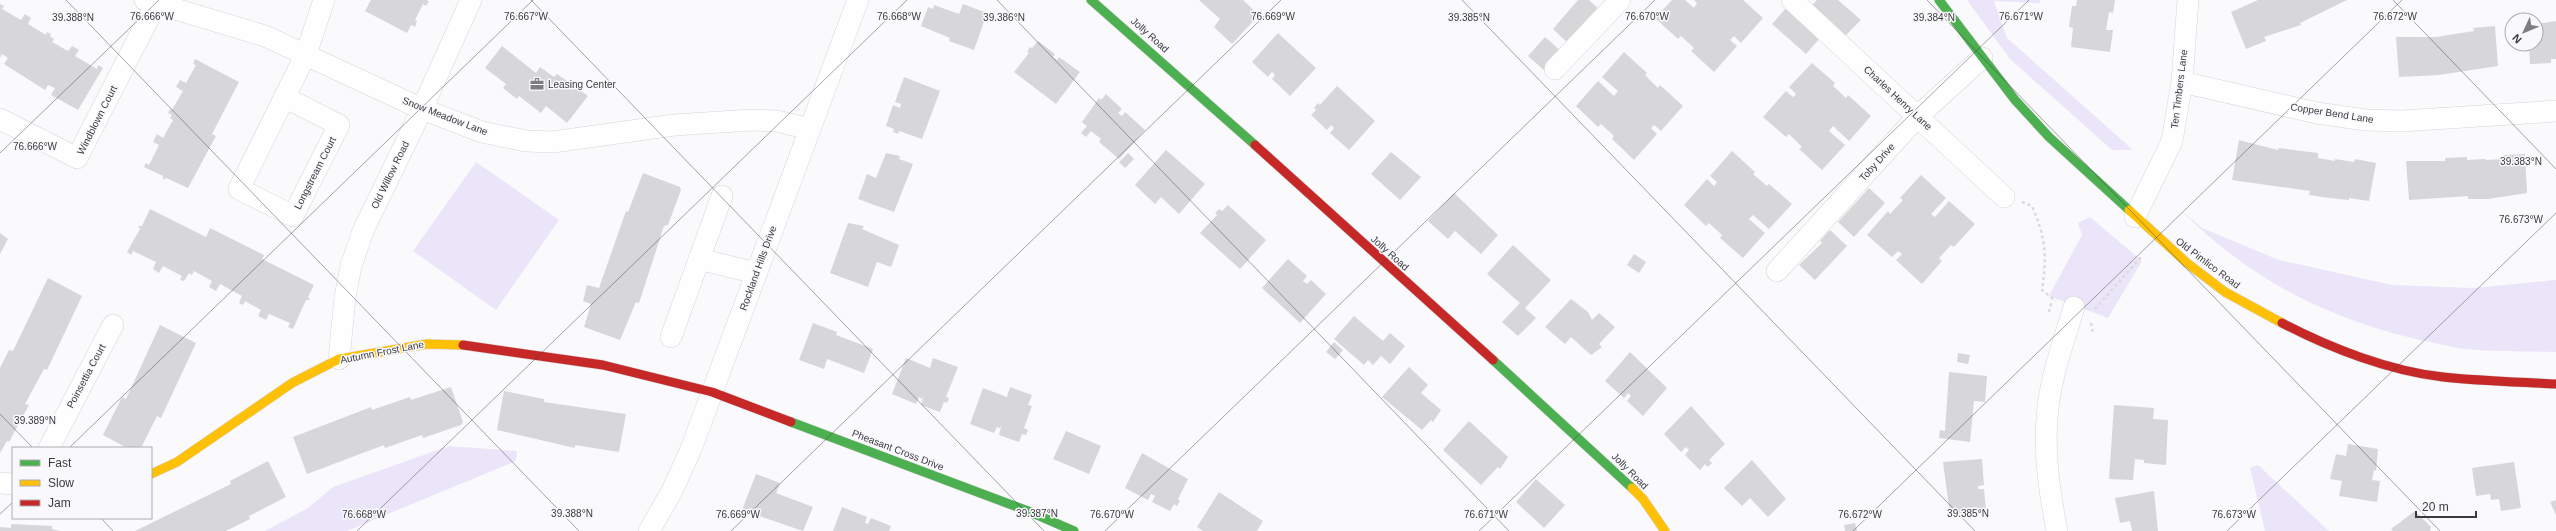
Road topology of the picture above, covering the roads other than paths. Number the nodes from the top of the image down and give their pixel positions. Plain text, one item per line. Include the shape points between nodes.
1 (324, 0) edge
2 (471, 0) edge
3 (858, 0) edge
4 (1091, 0) edge
5 (1620, 0) edge
6 (1792, 0) edge
7 (1940, 0) edge
8 (2188, 0) edge
9 (150, 2) edge
10 (306, 54) junction
11 (1982, 58) junction
12 (1556, 69) dead end
13 (2182, 82) junction
14 (284, 97) junction
15 (422, 109) junction
16 (2556, 111) edge
17 (1918, 116) junction
18 (0, 119) edge
19 (810, 129) junction
20 (722, 196) dead end
21 (2004, 196) road end
22 (2135, 217) junction
23 (699, 259) junction
24 (1777, 271) dead end
25 (756, 273) junction
26 (2074, 307) road end
27 (113, 325) dead end
28 (671, 337) dead end
29 (339, 359) junction
30 (2556, 384) edge
31 (712, 392) junction
32 (50, 447) edge
33 (152, 474) edge
34 (0, 483) edge
35 (12, 484) edge
36 (649, 531) edge
37 (1074, 531) edge
38 (1665, 531) edge
39 (2057, 531) edge

1 - 10 street, Longstream Court
2 - 15 street, Old Willow Road
3 - 19 street, Rockland Hills Drive
4 - 38 street, Jolly Road via 1616,471 1642,499
5 - 12 street
6 - 17 street, Charles Henry Lane
7 - 11 street, Old Pimlico Road
8 - 13 street, Ten Timbers Lane
9 - 10 street, Snow Meadow Lane via 265,36
9 - 18 street, Windblown Court via 77,158
10 - 14 street, Longstream Court
10 - 15 street, Snow Meadow Lane
11 - 17 street, Toby Drive
11 - 22 street, Old Pimlico Road via 2049,137
13 - 16 street, Copper Bend Lane via 2317,112 2366,120 2402,121
13 - 22 street, Ten Timbers Lane via 2172,141
14 - 14 street, Longstream Court via 239,189 293,216 339,125
15 - 19 street, Snow Meadow Lane via 482,132 526,141 554,142 674,125 752,120 777,121
15 - 29 street, Old Willow Road via 363,231 353,259 345,297
17 - 21 street, Charles Henry Lane
17 - 24 street, Toby Drive
19 - 25 street, Rockland Hills Drive
20 - 23 street
22 - 30 street, Old Pimlico Road via 2187,263 2225,292 2309,337 2354,354 2442,377
23 - 25 street
23 - 28 street
25 - 31 street, Rockland Hills Drive
26 - 39 street via 2053,377 2046,419 2047,467
27 - 32 street, Poinsettia Court
29 - 31 street, Autumn Frost Lane via 427,344 477,345 603,365
29 - 33 street, Autumn Frost Lane via 292,384 177,462
31 - 36 street, Rockland Hills Drive via 675,484
31 - 37 street, Pheasant Cross Drive via 1028,511
34 - 35 street

